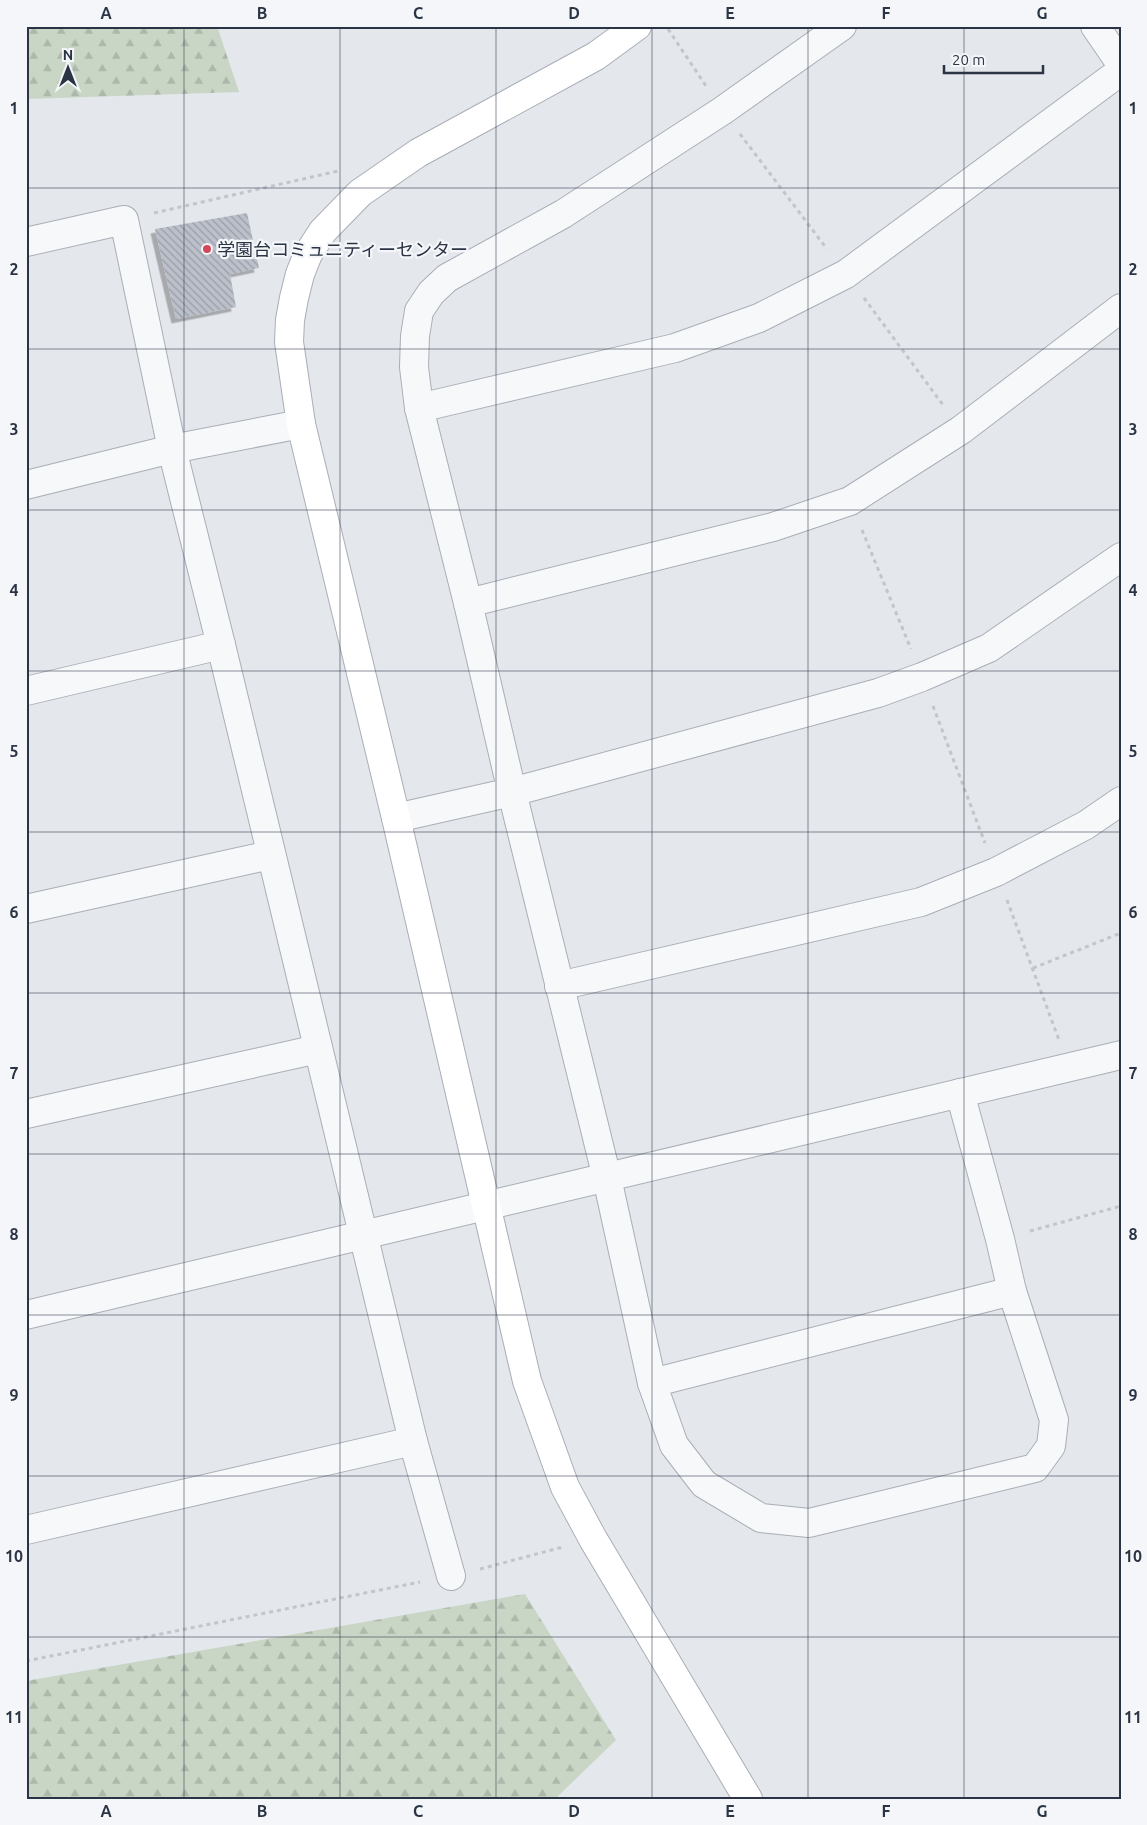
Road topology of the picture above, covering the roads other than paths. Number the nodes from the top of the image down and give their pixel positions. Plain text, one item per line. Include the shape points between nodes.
1 (636, 26) edge
2 (842, 26) edge
3 (1095, 26) edge
4 (1121, 64) edge
5 (1121, 71) edge
6 (26, 242) edge
7 (1121, 308) edge
8 (419, 408) junction
9 (301, 424) junction
10 (172, 450) junction
11 (26, 485) edge
12 (1121, 557) edge
13 (468, 603) junction
14 (221, 645) junction
15 (26, 691) edge
16 (512, 792) junction
17 (1121, 801) edge
18 (396, 818) junction
19 (270, 855) junction
20 (26, 908) edge
21 (559, 986) junction
22 (318, 1049) junction
23 (1121, 1055) edge
24 (960, 1093) junction
25 (26, 1114) edge
26 (606, 1178) junction
27 (488, 1206) junction
28 (362, 1235) junction
29 (1012, 1291) junction
30 (26, 1315) edge
31 (652, 1383) junction
32 (413, 1441) junction
33 (26, 1530) edge
34 (451, 1576) road end
35 (748, 1799) edge

1 - 9 street via 596,56 418,153 360,193 323,231 300,274 290,320 291,365
2 - 8 street via 722,111 563,214 447,278 419,311 414,367
3 - 4 street
5 - 8 street via 846,274 759,318 675,348
6 - 10 street via 124,220
7 - 13 street via 962,430 850,500 773,527
8 - 13 street
9 - 10 street
9 - 18 street
10 - 11 street
10 - 14 street
12 - 16 street via 989,648 922,677 878,693
13 - 16 street
14 - 15 street
14 - 19 street
16 - 18 street
16 - 21 street
17 - 21 street via 1086,824 996,872 920,902
18 - 27 street
19 - 20 street
19 - 22 street
21 - 26 street
22 - 25 street
22 - 28 street
23 - 24 street
24 - 26 street
24 - 29 street
26 - 27 street
26 - 31 street
27 - 28 street
27 - 35 street via 527,1381 565,1487
28 - 30 street
28 - 32 street
29 - 31 street
29 - 31 street via 1054,1420 1051,1446 1035,1468 809,1523 761,1518 704,1484 674,1444
32 - 33 street
32 - 34 street

